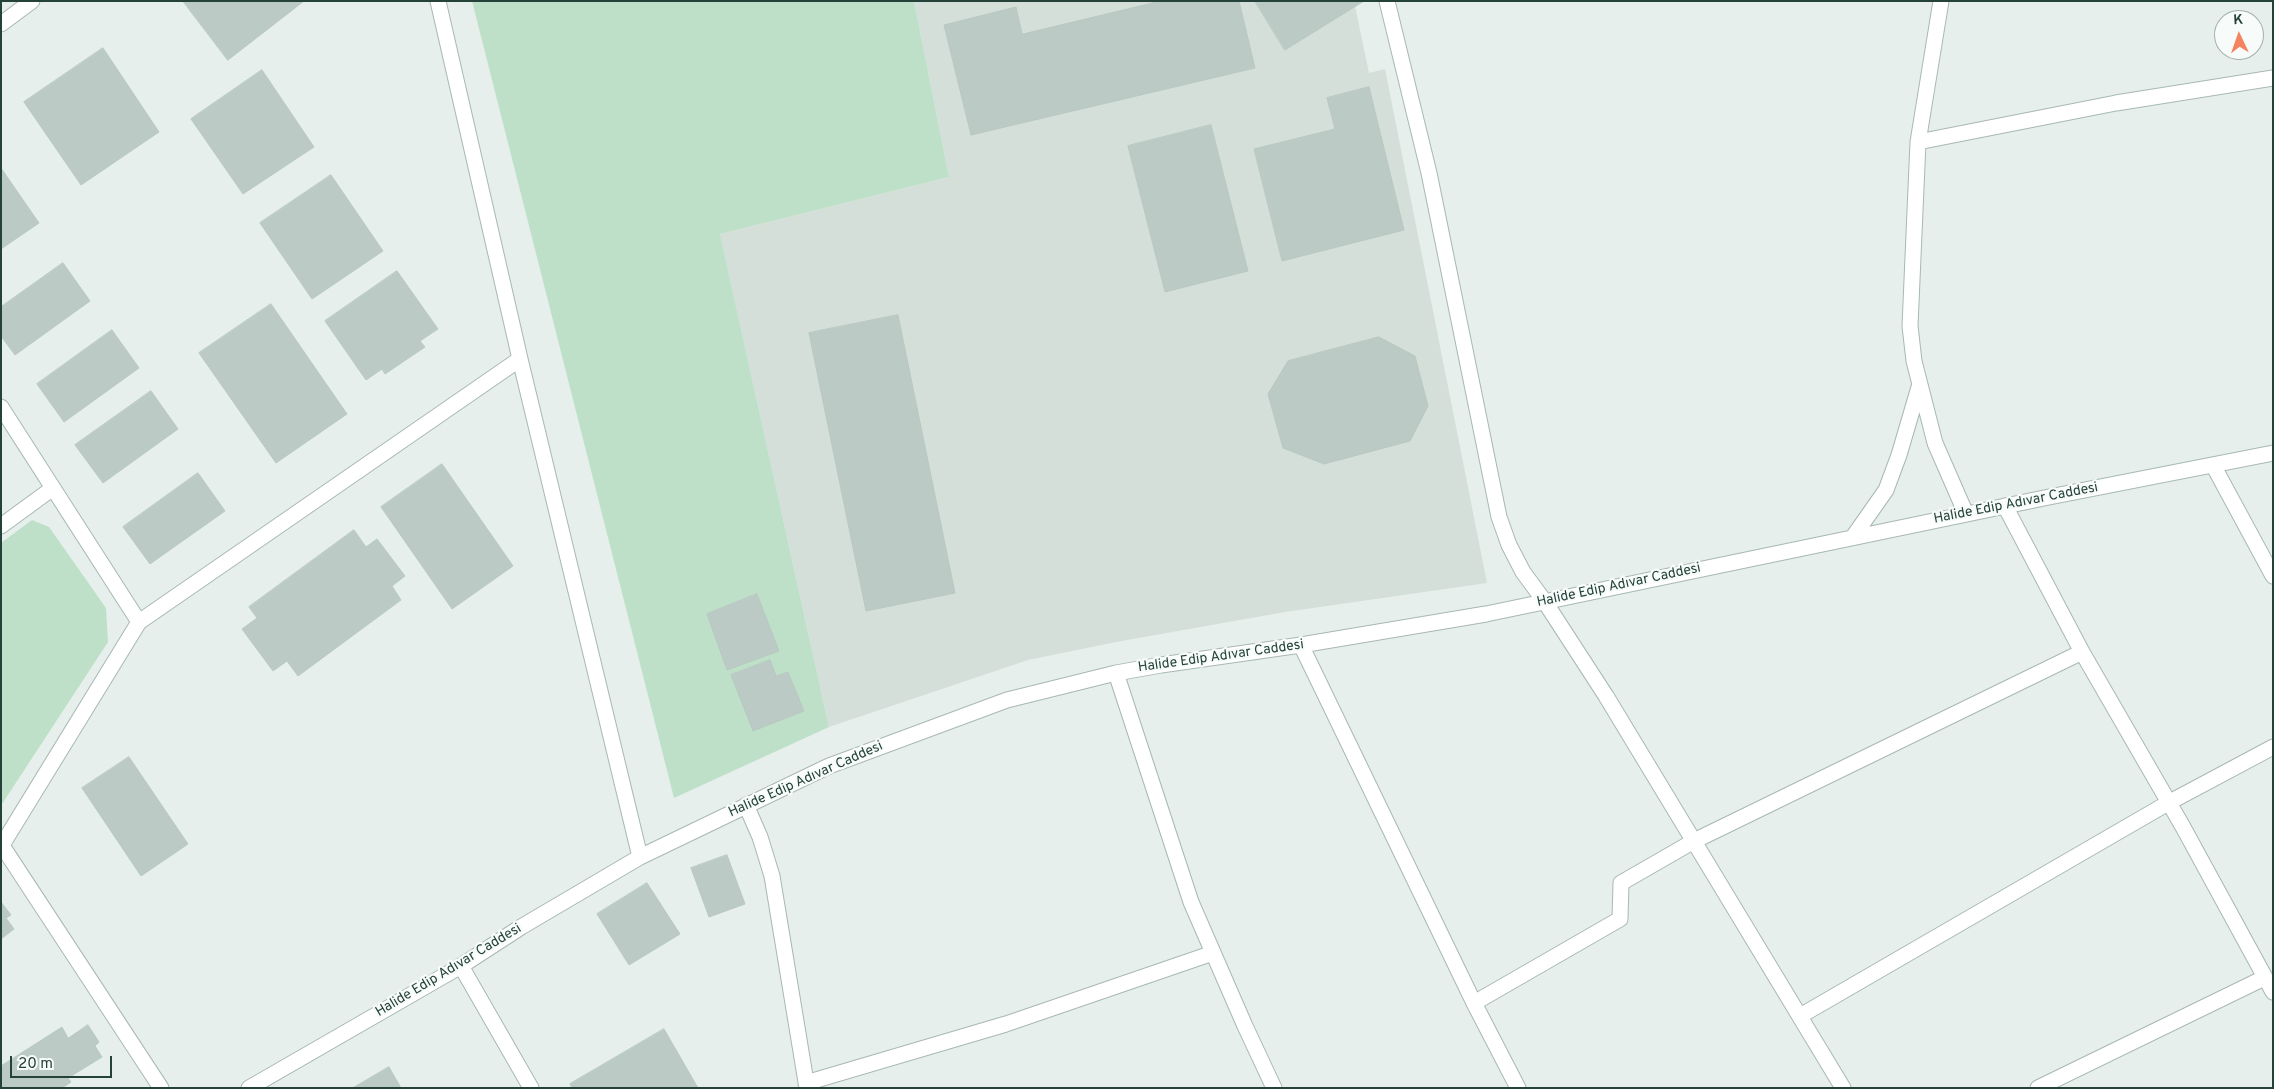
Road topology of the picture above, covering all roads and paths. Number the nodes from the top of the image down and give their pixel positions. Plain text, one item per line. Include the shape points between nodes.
1 (32, 1) edge
2 (438, 1) edge
3 (1387, 1) edge
4 (1942, 1) edge
5 (1, 24) edge
6 (2273, 78) edge
7 (1918, 142) junction
8 (520, 359) junction
9 (1919, 386) junction
10 (1, 407) edge
11 (2273, 453) edge
12 (2213, 465) junction
13 (53, 488) junction
14 (2005, 506) junction
15 (1966, 514) junction
16 (1, 526) edge
17 (1853, 537) junction
18 (2273, 576) edge
19 (1545, 602) junction
20 (139, 622) junction
21 (1301, 645) junction
22 (2082, 652) junction
23 (1116, 673) junction
24 (2273, 747) edge
25 (2168, 803) junction
26 (746, 805) junction
27 (1694, 841) junction
28 (2, 844) edge
29 (640, 857) junction
30 (1213, 953) junction
31 (461, 966) junction
32 (2264, 978) junction
33 (2273, 992) edge
34 (1474, 1003) junction
35 (1800, 1016) junction
36 (806, 1085) edge
37 (161, 1088) edge
38 (249, 1088) edge
39 (531, 1088) edge
40 (1274, 1088) edge
41 (1518, 1088) edge
42 (1843, 1088) edge
43 (2038, 1088) edge

1 - 5 street
2 - 8 street
3 - 19 street via 1429,173 1499,516 1523,572
4 - 7 street
6 - 7 street via 2116,102
7 - 9 street via 1910,326
8 - 20 street
8 - 29 street
9 - 15 street via 1935,443
9 - 17 street via 1886,490
10 - 13 street
11 - 12 street, Halide Edip Adıvar Caddesi
12 - 14 street, Halide Edip Adıvar Caddesi
12 - 18 street
13 - 16 street
13 - 20 street
14 - 15 street, Halide Edip Adıvar Caddesi
14 - 22 street
15 - 17 street, Halide Edip Adıvar Caddesi
17 - 19 street, Halide Edip Adıvar Caddesi
19 - 21 street, Halide Edip Adıvar Caddesi
19 - 27 street
20 - 28 street
21 - 23 street, Halide Edip Adıvar Caddesi
21 - 34 street
22 - 25 street
22 - 27 street
23 - 26 street, Halide Edip Adıvar Caddesi via 989,706 829,766
23 - 30 street via 1191,902
24 - 25 street
25 - 32 street
25 - 35 street
26 - 29 street, Halide Edip Adıvar Caddesi
26 - 36 street via 772,876
27 - 34 street via 1621,883 1620,919
27 - 35 street
28 - 37 street
29 - 31 street, Halide Edip Adıvar Caddesi
30 - 36 street via 1006,1024
30 - 40 street
31 - 38 street, Halide Edip Adıvar Caddesi
31 - 39 street
32 - 33 street
32 - 43 street
34 - 41 street
35 - 42 street

